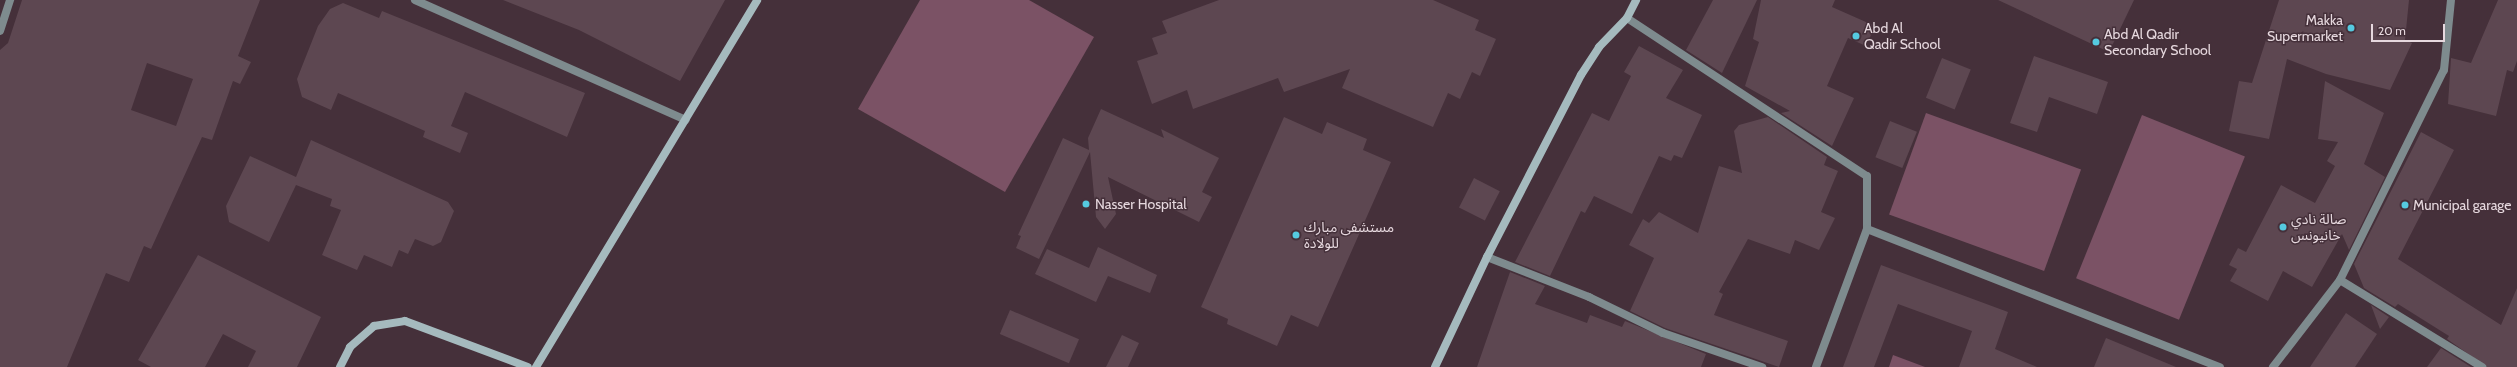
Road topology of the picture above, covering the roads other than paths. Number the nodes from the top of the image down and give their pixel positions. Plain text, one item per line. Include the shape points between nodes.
1 (10, 0) edge
2 (415, 0) edge
3 (757, 0) edge
4 (1636, 0) edge
5 (2451, 0) edge
6 (1627, 18) junction
7 (0, 31) edge
8 (686, 120) junction
9 (1867, 229) junction
10 (1487, 256) junction
11 (2340, 280) junction
12 (340, 367) edge
13 (528, 367) edge
14 (536, 367) edge
15 (1436, 367) edge
16 (1762, 367) edge
17 (1816, 367) edge
18 (2220, 367) edge
19 (2273, 367) edge
20 (2482, 367) edge

1 - 7 street
2 - 8 street
3 - 8 street
4 - 6 street
5 - 11 street via 2444,70
6 - 9 street via 1867,176
6 - 10 street via 1599,46 1581,75
8 - 14 street
9 - 17 street
9 - 18 street
10 - 15 street
10 - 16 street via 1588,297 1663,333
11 - 19 street
11 - 20 street
12 - 13 street via 350,347 374,326 406,321

